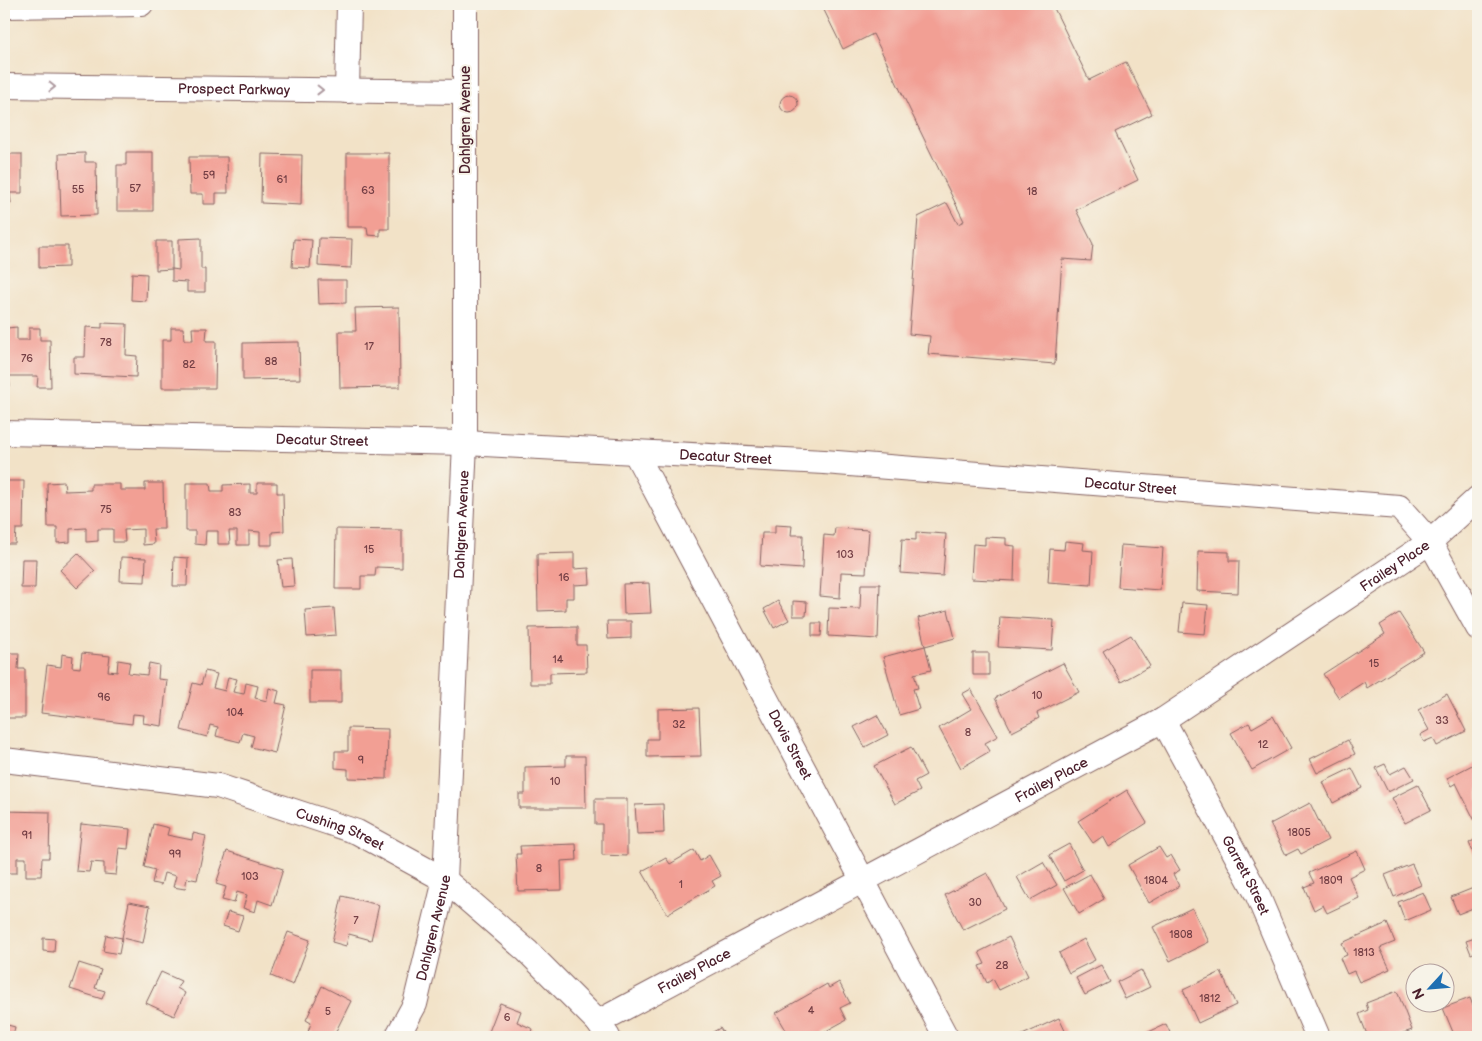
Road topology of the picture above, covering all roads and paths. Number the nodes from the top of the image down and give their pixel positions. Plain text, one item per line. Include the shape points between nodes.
1 (141, 4) edge
2 (349, 4) edge
3 (465, 4) edge
4 (4, 6) edge
5 (4, 86) edge
6 (347, 91) junction
7 (465, 92) junction
8 (4, 433) edge
9 (465, 443) junction
10 (636, 452) junction
11 (1478, 498) edge
12 (1430, 542) junction
13 (1478, 628) edge
14 (1163, 720) junction
15 (4, 760) edge
16 (445, 880) junction
17 (863, 881) junction
18 (603, 1030) edge
19 (397, 1037) edge
20 (946, 1037) edge
21 (1318, 1037) edge

1 - 4 street
2 - 6 street
3 - 7 street, Dahlgren Avenue
5 -> 6 street, Prospect Parkway
6 - 7 street, Prospect Parkway
7 - 9 street, Dahlgren Avenue
8 - 9 street, Decatur Street
9 - 10 street, Decatur Street
9 - 16 street, Dahlgren Avenue
10 - 12 street, Decatur Street via 834,463 1399,507
10 - 17 street, Davis Street
11 - 12 street, Frailey Place
12 - 13 street, Decatur Street
12 - 14 street, Frailey Place
14 - 17 street, Frailey Place
14 - 21 street, Garrett Street via 1257,894
15 - 16 street, Cushing Street via 218,786 357,832
16 - 18 street, Cushing Street via 528,951
16 - 19 street, Dahlgren Avenue via 415,1004
17 - 18 street, Frailey Place
17 - 20 street, Davis Street

